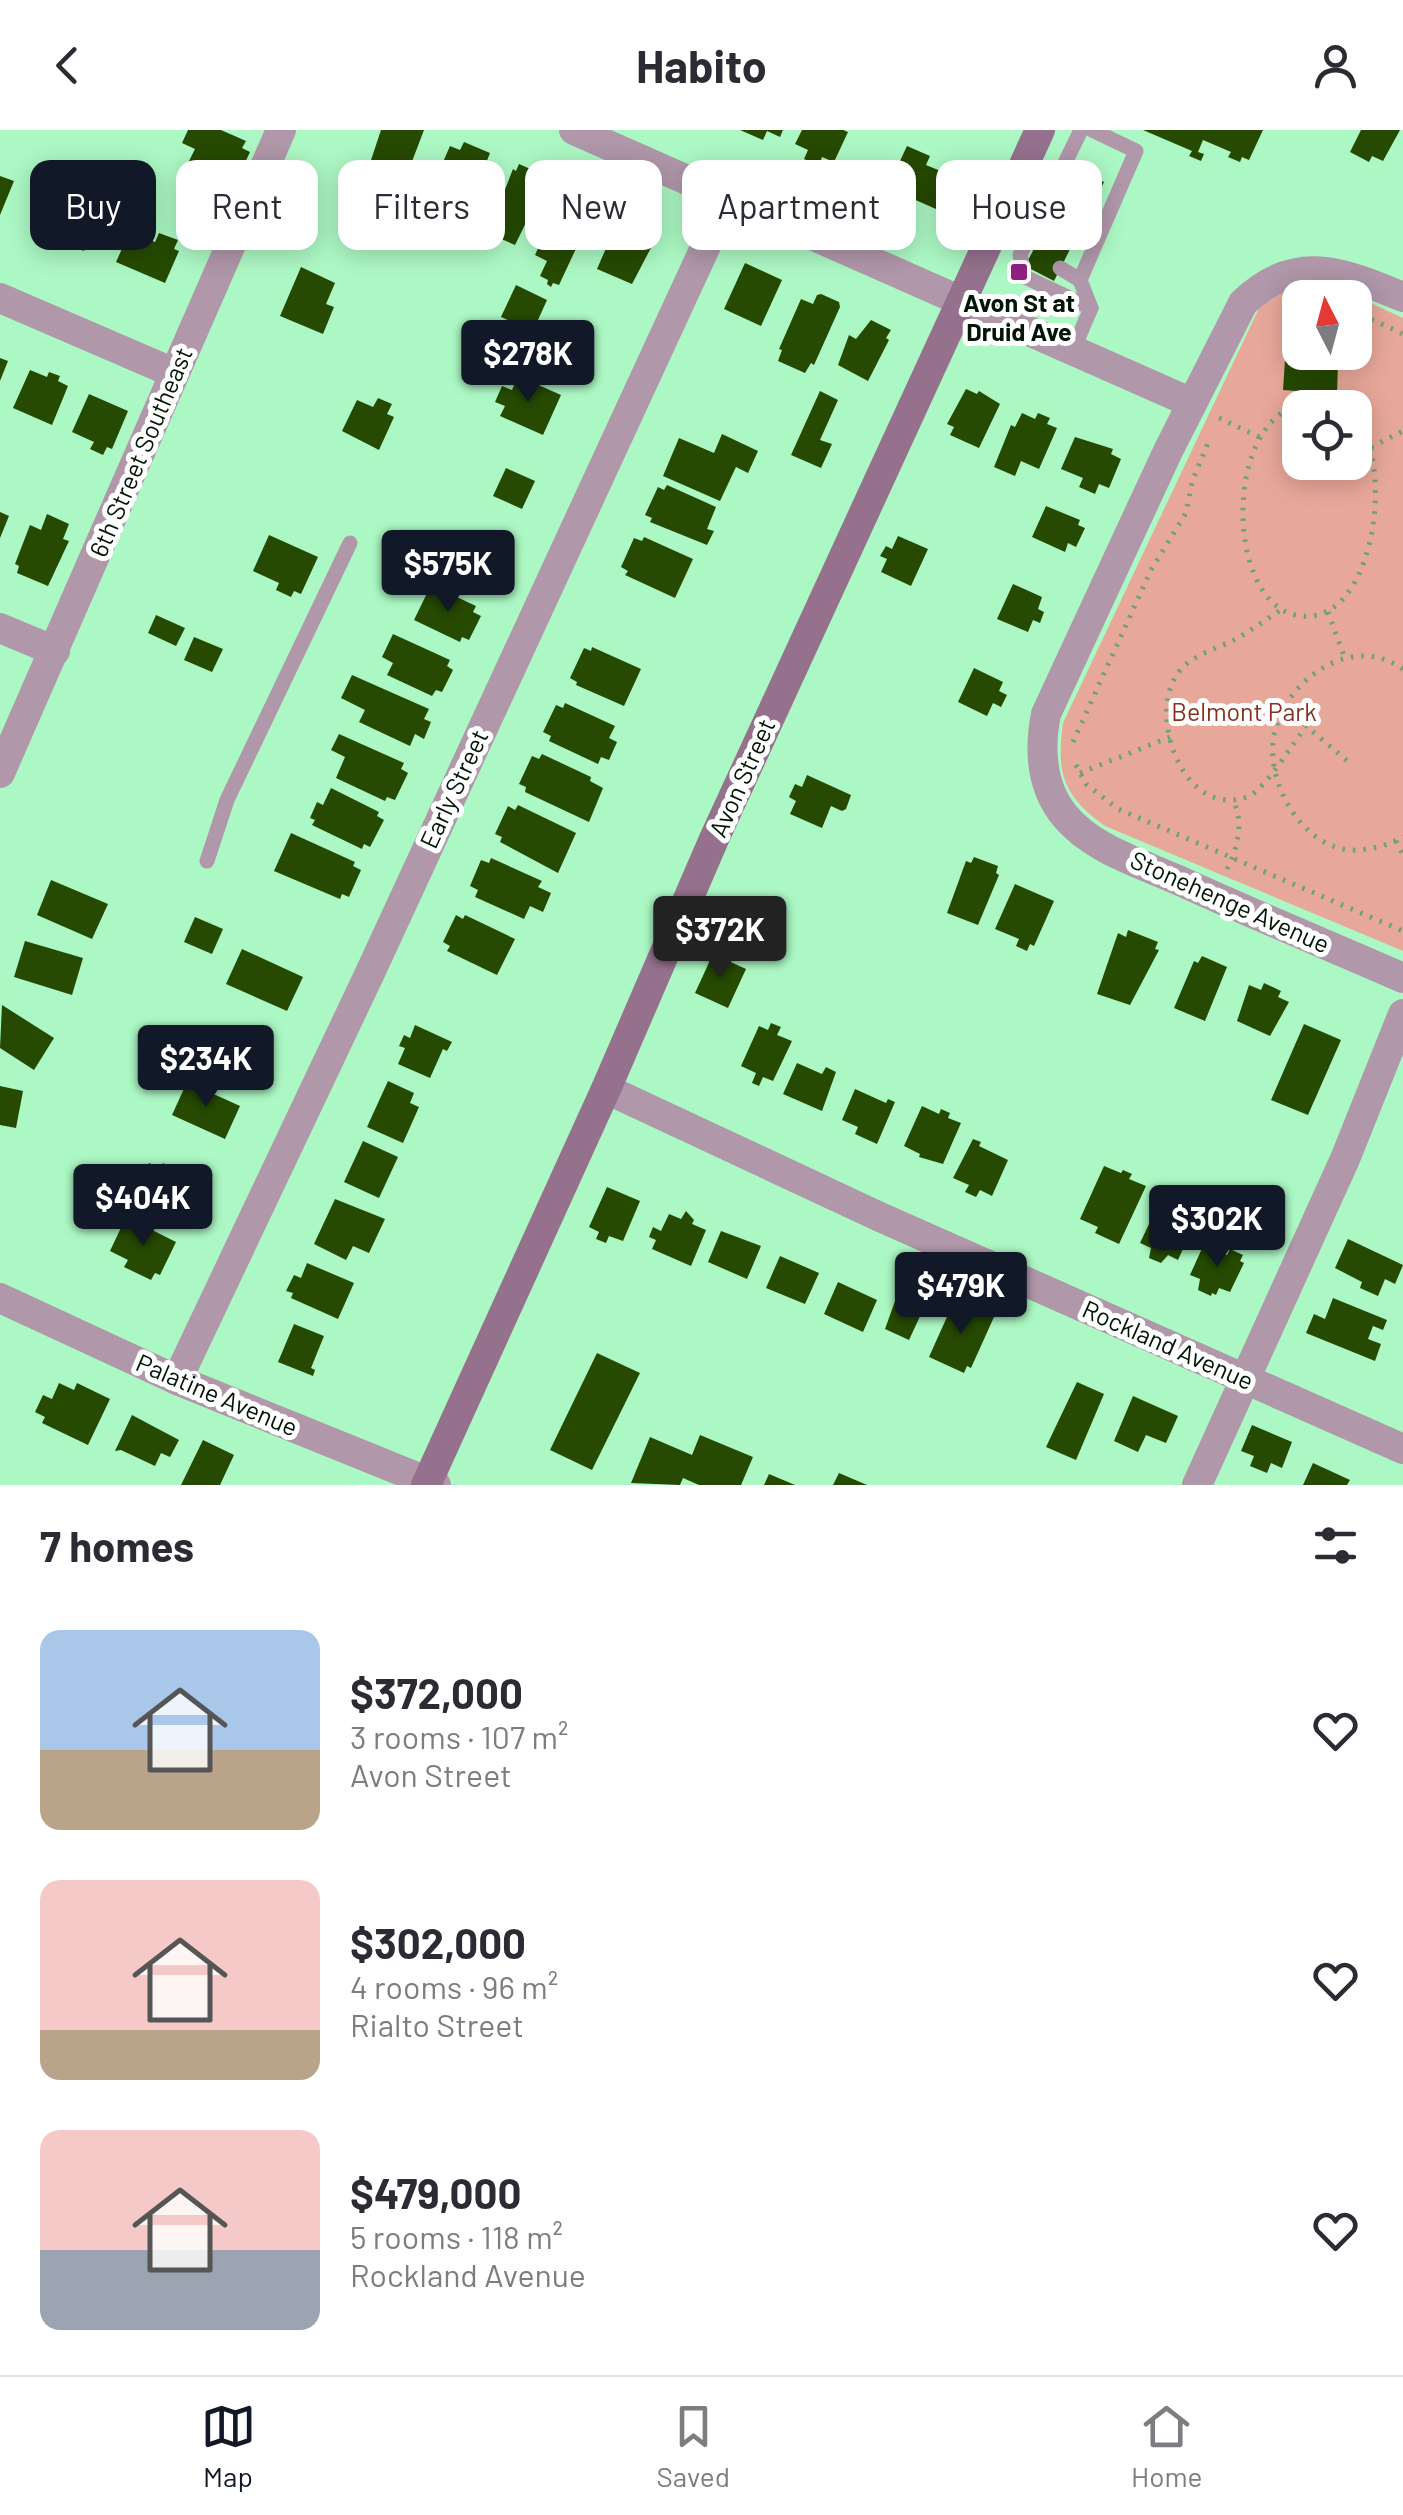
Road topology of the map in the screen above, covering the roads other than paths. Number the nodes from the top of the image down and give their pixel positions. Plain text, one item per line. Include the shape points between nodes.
1 (280, 130) edge
2 (574, 130) edge
3 (1040, 130) edge
4 (1081, 130) edge
5 (1092, 130) edge
6 (682, 178) edge
7 (1102, 200) edge
8 (1112, 206) junction
9 (1102, 229) edge
10 (704, 250) edge
11 (846, 250) edge
12 (1093, 250) edge
13 (1060, 268) dead end
14 (1080, 280) junction
15 (0, 298) edge
16 (1403, 298) edge
17 (960, 300) junction
18 (1091, 308) junction
19 (1072, 350) junction
20 (174, 373) junction
21 (1205, 410) junction
22 (350, 543) dead end
23 (0, 628) edge
24 (55, 651) junction
25 (0, 774) edge
26 (207, 860) dead end
27 (1403, 978) edge
28 (1403, 1014) edge
29 (606, 1089) junction
30 (0, 1298) edge
31 (177, 1380) junction
32 (1246, 1380) junction
33 (1403, 1449) edge
34 (430, 1484) edge
35 (1197, 1485) edge

1 - 20 street, 6th Street Southeast
2 - 6 street
3 - 17 main road, Avon Street
4 - 18 lane via 1045,216 1020,256 1025,277
5 - 8 lane via 1136,151
7 - 8 lane
8 - 9 lane
10 - 31 street, Early Street
11 - 17 street
12 - 14 lane
13 - 14 lane
14 - 18 lane
15 - 20 street
16 - 21 street via 1329,271 1305,269 1260,286 1244,303
17 - 19 street
17 - 29 main road, Avon Street
18 - 19 lane
19 - 21 street
20 - 24 street, 6th Street Southeast
21 - 27 street, Stonehenge Avenue via 1046,714 1042,764 1050,791 1083,834 1110,849
22 - 26 lane via 228,800
23 - 24 street
24 - 25 street, 6th Street Southeast
28 - 32 street
29 - 32 street, Rockland Avenue
29 - 34 main road, Avon Street
30 - 31 street, Palatine Avenue
31 - 34 street, Palatine Avenue
32 - 33 street, Rockland Avenue
32 - 35 street

